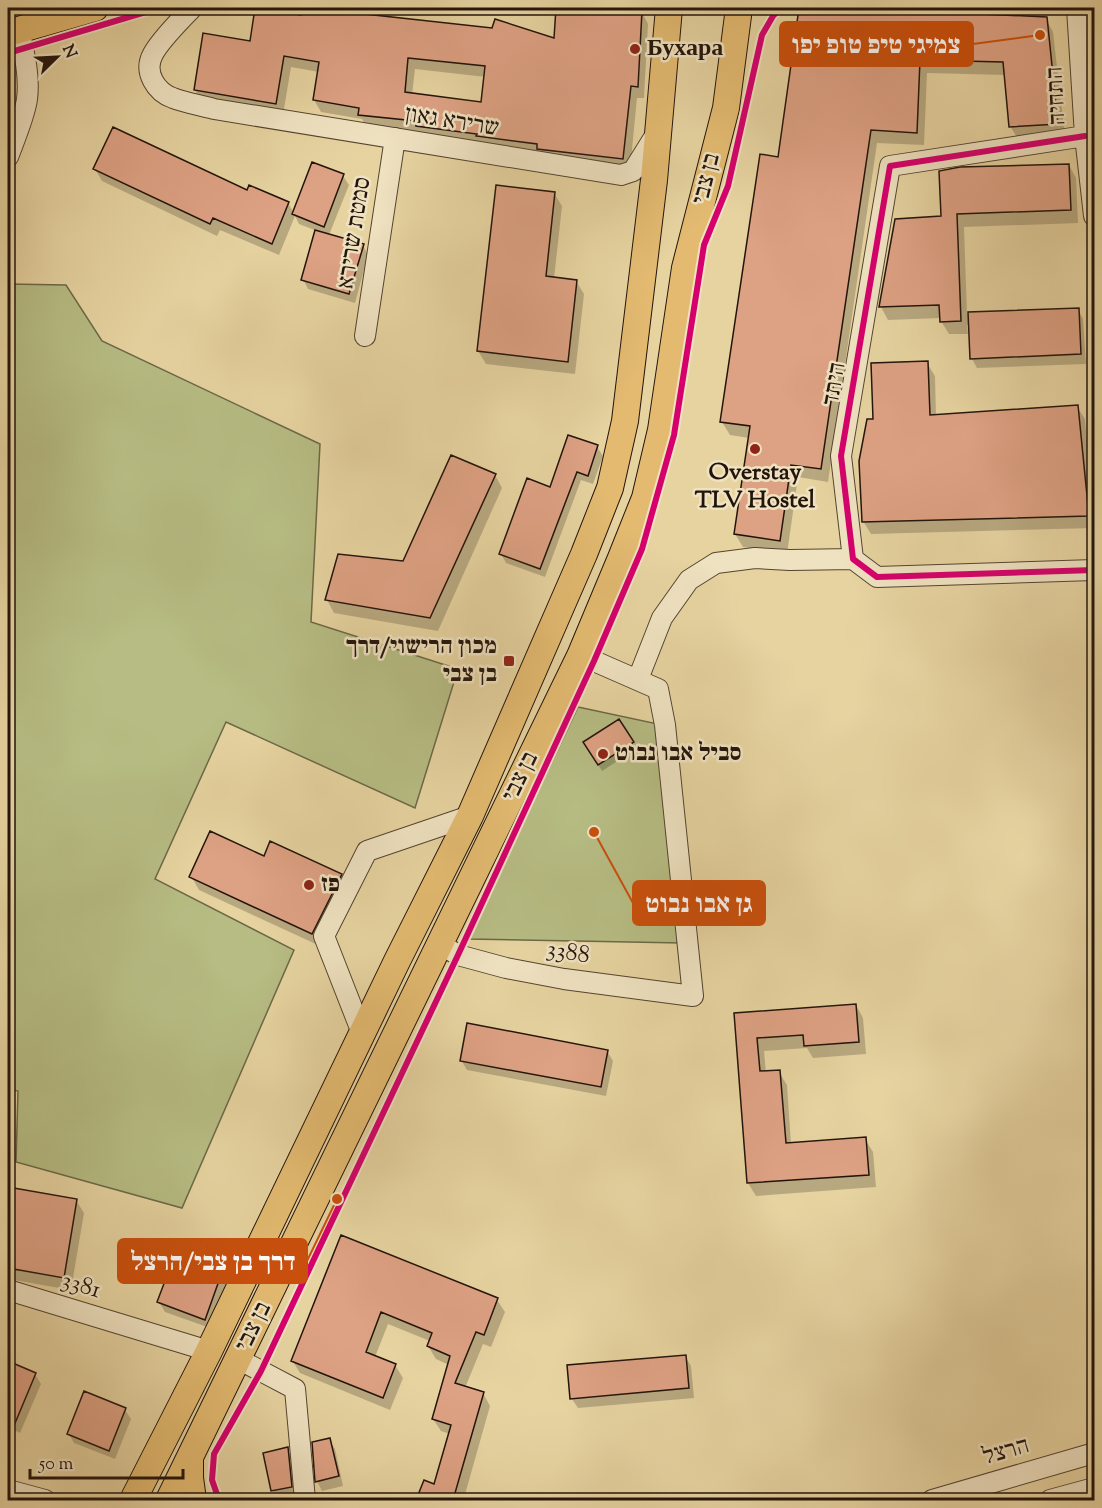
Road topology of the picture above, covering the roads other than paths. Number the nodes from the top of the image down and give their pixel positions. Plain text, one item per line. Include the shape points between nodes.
1 (95, 8) edge
2 (192, 8) edge
3 (669, 8) edge
4 (755, 8) edge
5 (1077, 8) edge
6 (738, 20) edge
7 (13, 31) edge
8 (659, 129) junction
9 (1085, 136) junction
10 (395, 138) junction
11 (8, 157) edge
12 (1095, 216) edge
13 (365, 336) dead end
14 (853, 560) junction
15 (1095, 570) edge
16 (580, 656) junction
17 (638, 679) junction
18 (470, 816) junction
19 (440, 944) junction
20 (362, 1033) junction
21 (8, 1290) edge
22 (209, 1351) junction
23 (238, 1359) junction
24 (1095, 1453) edge
25 (190, 1454) junction
26 (1095, 1488) edge
27 (8, 1490) edge
28 (45, 1500) edge
29 (134, 1500) edge
30 (169, 1500) edge
31 (193, 1500) edge
32 (305, 1500) edge
33 (932, 1500) edge
34 (1050, 1500) edge

1 - 7 main road
2 - 10 street, שרירא גאון via 152,56 150,73 155,86 164,94 214,109
3 - 8 main road, בן צבי
4 - 6 main road
5 - 9 street, התחיה
6 - 16 main road, בן צבי via 726,108 685,268 661,430 645,498
7 - 11 street via 28,78 27,100
8 - 10 street, שרירא גאון via 633,171 621,175
8 - 18 main road, בן צבי via 625,421 610,488
9 - 12 street, התחיה
9 - 14 street, היתד via 890,166 841,456
10 - 13 street, סמטת שרירא
14 - 15 street via 876,577
14 - 17 street via 755,558 716,562 689,580 662,618
16 - 17 street
16 - 19 main road, בן צבי
17 - 19 street, 3388 via 658,689 665,725 693,996 506,968 458,955
18 - 20 main road, בן צבי
18 - 20 street via 367,851 324,936
19 - 23 main road, בן צבי
20 - 22 main road, בן צבי
21 - 22 street, 3381
22 - 29 main road, בן צבי
23 - 25 main road, בן צבי
23 - 32 street via 295,1389
24 - 33 street, הרצל
25 - 30 main road, בן צבי
25 - 31 main road
26 - 34 street
27 - 28 street

